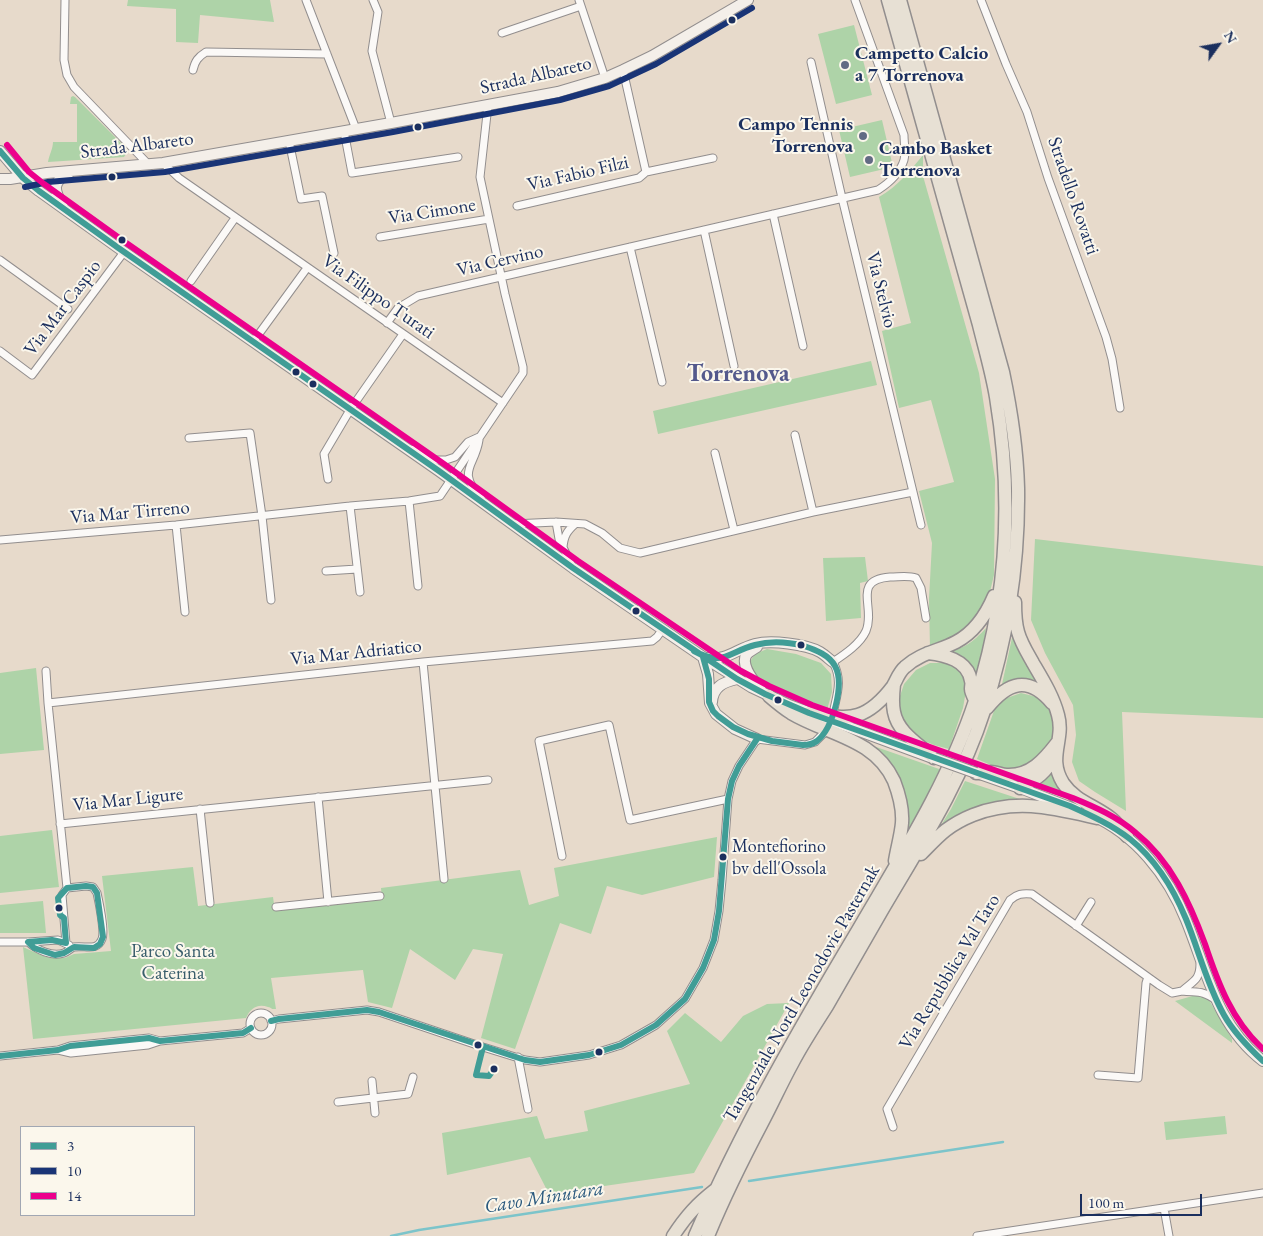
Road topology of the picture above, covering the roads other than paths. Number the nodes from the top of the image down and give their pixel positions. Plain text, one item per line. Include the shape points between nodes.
1 (65, 0) edge
2 (306, 0) edge
3 (374, 0) edge
4 (748, 0) edge
5 (855, 0) edge
6 (888, 0) edge
7 (900, 0) edge
8 (981, 0) edge
9 (580, 3) edge
10 (901, 24) junction
11 (502, 33) dead end
12 (327, 54) junction
13 (811, 62) dead end
14 (193, 70) dead end
15 (623, 70) junction
16 (605, 78) junction
17 (488, 105) junction
18 (391, 124) junction
19 (356, 129) junction
20 (344, 131) junction
21 (289, 141) junction
22 (0, 151) edge
23 (458, 157) dead end
24 (713, 158) dead end
25 (163, 163) junction
26 (148, 164) junction
27 (72, 171) junction
28 (646, 172) junction
29 (24, 178) junction
30 (0, 179) edge
31 (842, 198) junction
32 (517, 206) dead end
33 (64, 210) junction
34 (773, 214) junction
35 (235, 218) junction
36 (489, 219) junction
37 (704, 230) junction
38 (380, 237) dead end
39 (630, 247) junction
40 (124, 252) junction
41 (334, 253) dead end
42 (0, 260) edge
43 (307, 268) junction
44 (502, 277) junction
45 (191, 281) dead end
46 (68, 309) dead end
47 (387, 323) junction
48 (403, 334) junction
49 (253, 342) junction
50 (803, 346) dead end
51 (0, 350) edge
52 (734, 366) dead end
53 (662, 382) dead end
54 (503, 403) junction
55 (1120, 408) dead end
56 (350, 410) junction
57 (795, 435) dead end
58 (480, 437) junction
59 (189, 438) dead end
60 (406, 449) junction
61 (715, 453) dead end
62 (328, 479) dead end
63 (451, 480) junction
64 (913, 492) junction
65 (409, 502) junction
66 (350, 506) junction
67 (490, 508) junction
68 (813, 512) junction
69 (262, 516) junction
70 (556, 522) junction
71 (512, 524) junction
72 (575, 524) junction
73 (921, 525) dead end
74 (176, 526) junction
75 (734, 530) junction
76 (0, 540) edge
77 (563, 547) junction
78 (1015, 566) junction
79 (573, 568) junction
80 (357, 569) junction
81 (326, 572) dead end
82 (1001, 580) junction
83 (418, 586) dead end
84 (360, 592) dead end
85 (271, 600) dead end
86 (185, 612) dead end
87 (926, 618) dead end
88 (662, 630) junction
89 (762, 644) junction
90 (928, 653) junction
91 (703, 657) junction
92 (423, 662) junction
93 (833, 662) junction
94 (46, 671) dead end
95 (737, 679) junction
96 (894, 684) junction
97 (767, 695) junction
98 (975, 701) junction
99 (48, 703) junction
100 (1055, 707) junction
101 (834, 709) dead end
102 (713, 710) junction
103 (984, 712) junction
104 (809, 713) junction
105 (826, 731) dead end
106 (758, 739) junction
107 (1058, 741) junction
108 (1056, 755) junction
109 (934, 758) junction
110 (976, 773) junction
111 (488, 780) dead end
112 (435, 786) junction
113 (1020, 788) junction
114 (318, 798) junction
115 (728, 799) junction
116 (200, 809) junction
117 (1097, 818) junction
118 (60, 824) junction
119 (1127, 836) junction
120 (562, 856) dead end
121 (910, 864) junction
122 (894, 868) junction
123 (444, 879) dead end
124 (67, 888) junction
125 (380, 896) dead end
126 (328, 902) junction
127 (1091, 902) dead end
128 (210, 903) dead end
129 (276, 907) dead end
130 (1076, 926) junction
131 (0, 942) edge
132 (28, 942) junction
133 (66, 943) junction
134 (74, 948) junction
135 (1200, 958) junction
136 (1148, 977) junction
137 (1182, 991) junction
138 (1216, 1000) junction
139 (271, 1021) junction
140 (251, 1028) junction
141 (0, 1056) edge
142 (518, 1058) junction
143 (1263, 1061) edge
144 (1098, 1075) dead end
145 (413, 1077) dead end
146 (372, 1081) dead end
147 (373, 1098) junction
148 (338, 1102) dead end
149 (528, 1109) dead end
150 (375, 1113) dead end
151 (893, 1127) dead end
152 (717, 1188) junction
153 (1263, 1193) edge
154 (1164, 1208) junction
155 (674, 1236) edge
156 (695, 1236) edge
157 (708, 1236) edge
158 (981, 1236) edge
159 (1169, 1236) edge

1 - 26 street via 64,60 67,75 74,87
2 - 12 street
3 - 18 street via 378,12 372,51
4 - 15 main road, Strada Albareto
5 - 31 street, Via Cervino via 904,135 905,151 899,170 885,186
6 - 10 highway
7 - 10 highway
8 - 55 street, Stradello Rovatti via 1027,112 1106,337
9 - 11 street
9 - 16 street
10 - 78 highway via 1009,400 1018,488
10 - 82 highway via 992,375 1005,475 1005,545
12 - 14 street via 206,52 195,62
12 - 19 street
13 - 31 street, Via Stelvio
15 - 16 main road, Strada Albareto
15 - 28 street, Via Fabio Filzi
16 - 17 main road, Strada Albareto via 558,92
17 - 18 main road, Strada Albareto
17 - 36 street, Via Cimone via 480,177
18 - 19 main road, Strada Albareto
19 - 20 main road, Strada Albareto
20 - 21 main road, Strada Albareto
20 - 23 street via 352,173
21 - 25 main road, Strada Albareto
21 - 41 street via 301,198 322,196
22 - 29 main road
24 - 28 street, Via Fabio Filzi
25 - 26 main road, Strada Albareto
25 - 35 street, Via Filippo Turati
26 - 27 main road, Strada Albareto
27 - 29 main road, Strada Albareto
27 - 33 main road via 55,185
28 - 32 street, Via Fabio Filzi via 640,178
29 - 30 main road, Strada Albareto
29 - 33 main road
31 - 34 street, Via Cervino
31 - 64 street, Via Stelvio
33 - 40 main road
34 - 37 street, Via Cervino
34 - 50 street
35 - 43 street, Via Filippo Turati
35 - 45 street
36 - 38 street, Via Cimone
36 - 44 street, Via Cimone
37 - 39 street, Via Cervino
37 - 52 street
39 - 44 street, Via Cervino
39 - 53 street
40 - 49 main road
40 - 51 street, Via Mar Caspio via 32,375
42 - 46 street
43 - 47 street, Via Filippo Turati
43 - 49 street
44 - 47 street, Via Cervino via 418,296 398,308
44 - 54 street, Via Cimone via 523,367 523,373
47 - 48 street, Via Filippo Turati
48 - 54 street, Via Filippo Turati
48 - 56 street
49 - 56 main road
54 - 58 street, Via Cimone
56 - 60 main road
56 - 62 street via 324,454
57 - 68 street
58 - 60 street, Via Cimone via 468,442 455,457 446,460 434,460 418,450
58 - 63 street, Via Cimone
58 - 67 street, Via Cimone via 468,474 472,486
59 - 69 street via 250,432
60 - 63 main road
61 - 75 street
63 - 65 street, Via Mar Tirreno via 440,496
63 - 67 main road
64 - 68 street
64 - 73 street, Via Stelvio
65 - 66 street, Via Mar Tirreno
65 - 83 street
66 - 69 street, Via Mar Tirreno
66 - 80 street
67 - 71 main road
68 - 75 street
69 - 74 street, Via Mar Tirreno
69 - 85 street
70 - 71 street
70 - 72 street
70 - 77 street
71 - 79 main road
72 - 75 street via 594,528 620,548 640,553
72 - 77 street via 565,535
74 - 76 street, Via Mar Tirreno
74 - 86 street
77 - 79 street
78 - 100 highway via 1018,634
78 - 103 highway via 1005,630
79 - 88 main road
80 - 81 street
80 - 84 street
82 - 90 highway via 976,627 955,643
82 - 98 highway, Tangenziale Nord Leonodovic Pasternak via 993,631
87 - 93 street via 916,578 879,578 867,588 869,618 864,635
88 - 91 main road
88 - 92 street, Via Mar Adriatico via 652,640
89 - 91 main road via 722,658
89 - 93 main road via 783,643 808,648 819,651
89 - 97 main road via 748,653 745,662 751,678
90 - 96 highway via 902,669
90 - 98 highway via 951,657 960,663 968,672
91 - 95 main road
91 - 102 main road
92 - 99 street, Via Mar Adriatico
92 - 112 street
93 - 101 street via 840,682
94 - 99 street
95 - 97 main road
95 - 102 main road via 717,687 712,698
96 - 104 highway via 876,704 859,715 841,717
96 - 109 highway via 893,706 898,722 909,738
97 - 104 main road
97 - 122 highway via 791,713 844,736 880,760 898,790 901,806 902,822
98 - 122 highway, Tangenziale Nord Leonodovic Pasternak via 946,773
99 - 118 street
100 - 103 highway via 1038,691 1021,685 1003,691
100 - 107 highway via 1060,724
102 - 106 main road via 735,729
103 - 121 highway, Tangenziale Nord Leonodovic Pasternak via 948,795
104 - 109 main road
105 - 106 street via 815,742 805,745
106 - 115 street via 734,775
107 - 108 highway
107 - 110 highway via 1043,761 1025,772 1006,775
108 - 113 highway via 1042,775
108 - 119 highway via 1059,775 1065,785 1078,799 1114,820
109 - 110 main road, bridge
110 - 113 main road
111 - 112 street, Via Mar Ligure
112 - 114 street, Via Mar Ligure
112 - 123 street
113 - 117 main road
114 - 116 street, Via Mar Ligure
114 - 126 street
115 - 120 street via 630,820 609,725 539,741
115 - 142 street via 721,895 714,940 685,999 656,1025 621,1045 553,1061
116 - 118 street, Via Mar Ligure
116 - 128 street, Via Mar Ligure
117 - 119 main road
117 - 121 highway via 1032,806 1000,807 973,815 947,829
118 - 124 street
119 - 135 main road via 1151,861 1173,893
121 - 157 highway, Tangenziale Nord Leonodovic Pasternak via 793,1062
122 - 152 highway, Tangenziale Nord Leonodovic Pasternak via 781,1061
124 - 133 street via 62,895
124 - 134 street via 94,887 103,937 94,948
125 - 126 street
126 - 129 street
127 - 130 street
130 - 136 street, Via Repubblica Val Taro
130 - 151 street, Via Repubblica Val Taro via 1032,894 1016,895 1010,900 887,1109
131 - 132 street
132 - 133 street via 58,940
132 - 134 street via 34,948 55,955
133 - 134 street
135 - 137 street via 1200,974
135 - 138 main road
136 - 137 street, Via Repubblica Val Taro via 1172,993
136 - 144 street via 1138,1078
137 - 138 street, Via Repubblica Val Taro via 1207,994
138 - 143 main road via 1232,1029
139 - 140 street via 271,1029 265,1034 257,1034
139 - 140 street via 264,1014 256,1015 251,1021
139 - 142 street via 367,1010
140 - 141 street via 243,1033 160,1041 149,1038
142 - 149 street
145 - 147 street via 408,1094
146 - 147 street
147 - 148 street
147 - 150 street
152 - 155 highway via 699,1202
152 - 156 highway, Tangenziale Nord Leonodovic Pasternak
153 - 154 street
154 - 158 street
154 - 159 street

